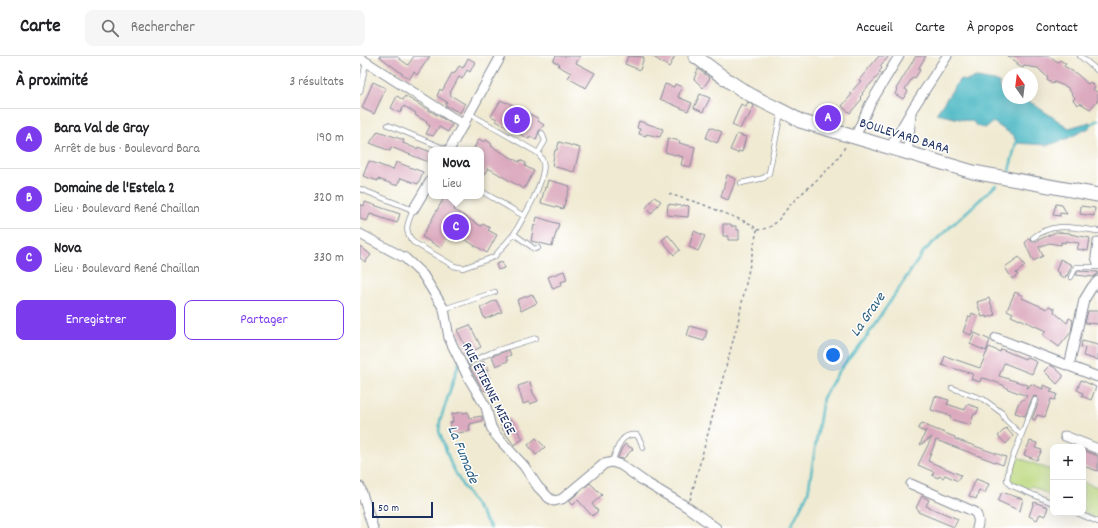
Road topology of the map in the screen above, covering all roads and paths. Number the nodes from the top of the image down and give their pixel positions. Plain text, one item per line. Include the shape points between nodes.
1 (501, 56) edge
2 (695, 56) edge
3 (899, 56) edge
4 (947, 56) edge
5 (1080, 56) edge
6 (363, 60) edge
7 (1098, 71) edge
8 (360, 92) edge
9 (783, 111) junction
10 (911, 111) junction
11 (470, 114) junction
12 (388, 125) dead end
13 (464, 125) junction
14 (542, 133) dead end
15 (854, 134) junction
16 (891, 144) junction
17 (442, 147) edge
18 (451, 147) edge
19 (907, 149) junction
20 (538, 154) junction
21 (741, 183) dead end
22 (428, 185) edge
23 (360, 189) edge
24 (484, 194) edge
25 (669, 194) dead end
26 (1098, 195) edge
27 (413, 210) junction
28 (524, 216) junction
29 (757, 230) junction
30 (1098, 231) edge
31 (360, 234) edge
32 (514, 234) junction
33 (1032, 238) dead end
34 (1098, 242) edge
35 (538, 248) dead end
36 (1098, 263) edge
37 (1098, 267) edge
38 (1071, 277) dead end
39 (1098, 281) edge
40 (495, 292) dead end
41 (444, 309) junction
42 (536, 338) dead end
43 (996, 338) dead end
44 (467, 364) junction
45 (1069, 366) junction
46 (1098, 377) edge
47 (952, 388) dead end
48 (1035, 400) dead end
49 (1022, 435) junction
50 (1065, 436) dead end
51 (643, 448) dead end
52 (1098, 449) edge
53 (612, 462) junction
54 (911, 484) dead end
55 (360, 487) edge
56 (1050, 502) edge
57 (687, 506) junction
58 (1084, 516) edge
59 (1098, 522) edge
60 (373, 528) edge
61 (716, 528) edge
62 (977, 528) edge

1 - 11 street
2 - 9 street, BOULEVARD BARA via 738,88
3 - 15 street
4 - 10 street
5 - 7 lane
6 - 8 lane
6 - 13 street
9 - 15 street, BOULEVARD BARA via 800,121
9 - 21 lane via 769,173 764,178
10 - 16 street
10 - 19 street
11 - 13 street
11 - 20 lane
12 - 17 lane
13 - 18 street
14 - 20 lane via 545,141
15 - 16 street, BOULEVARD BARA
15 - 29 path via 835,162 774,224
16 - 19 street, BOULEVARD BARA
19 - 26 street, BOULEVARD BARA via 972,172
20 - 28 lane via 542,158 544,170
22 - 27 street
23 - 27 lane
24 - 28 lane
25 - 29 path via 751,224
27 - 32 lane via 407,227 408,236 413,242 454,266 463,268 494,257
28 - 32 lane
29 - 57 path via 738,322
30 - 33 lane via 1063,226 1040,231
31 - 41 street, RUE ÉTIENNE MIEGE via 405,258 423,275
32 - 35 lane via 534,249
34 - 36 street
37 - 38 lane via 1076,267
39 - 45 street via 1084,300
40 - 41 lane
41 - 44 street, RUE ÉTIENNE MIEGE via 449,338
42 - 44 lane via 501,349
43 - 45 street
44 - 53 street, RUE ÉTIENNE MIEGE via 468,377 486,407 495,434 549,498 554,501 562,499 604,464
45 - 46 street
47 - 49 lane via 983,399 1002,413
48 - 49 lane
49 - 56 lane via 1009,467 1007,480 1010,485
50 - 52 street
51 - 53 lane via 637,435 627,436 622,439
53 - 57 street
54 - 62 street via 975,512 979,523
55 - 60 street
57 - 61 street
58 - 59 lane

